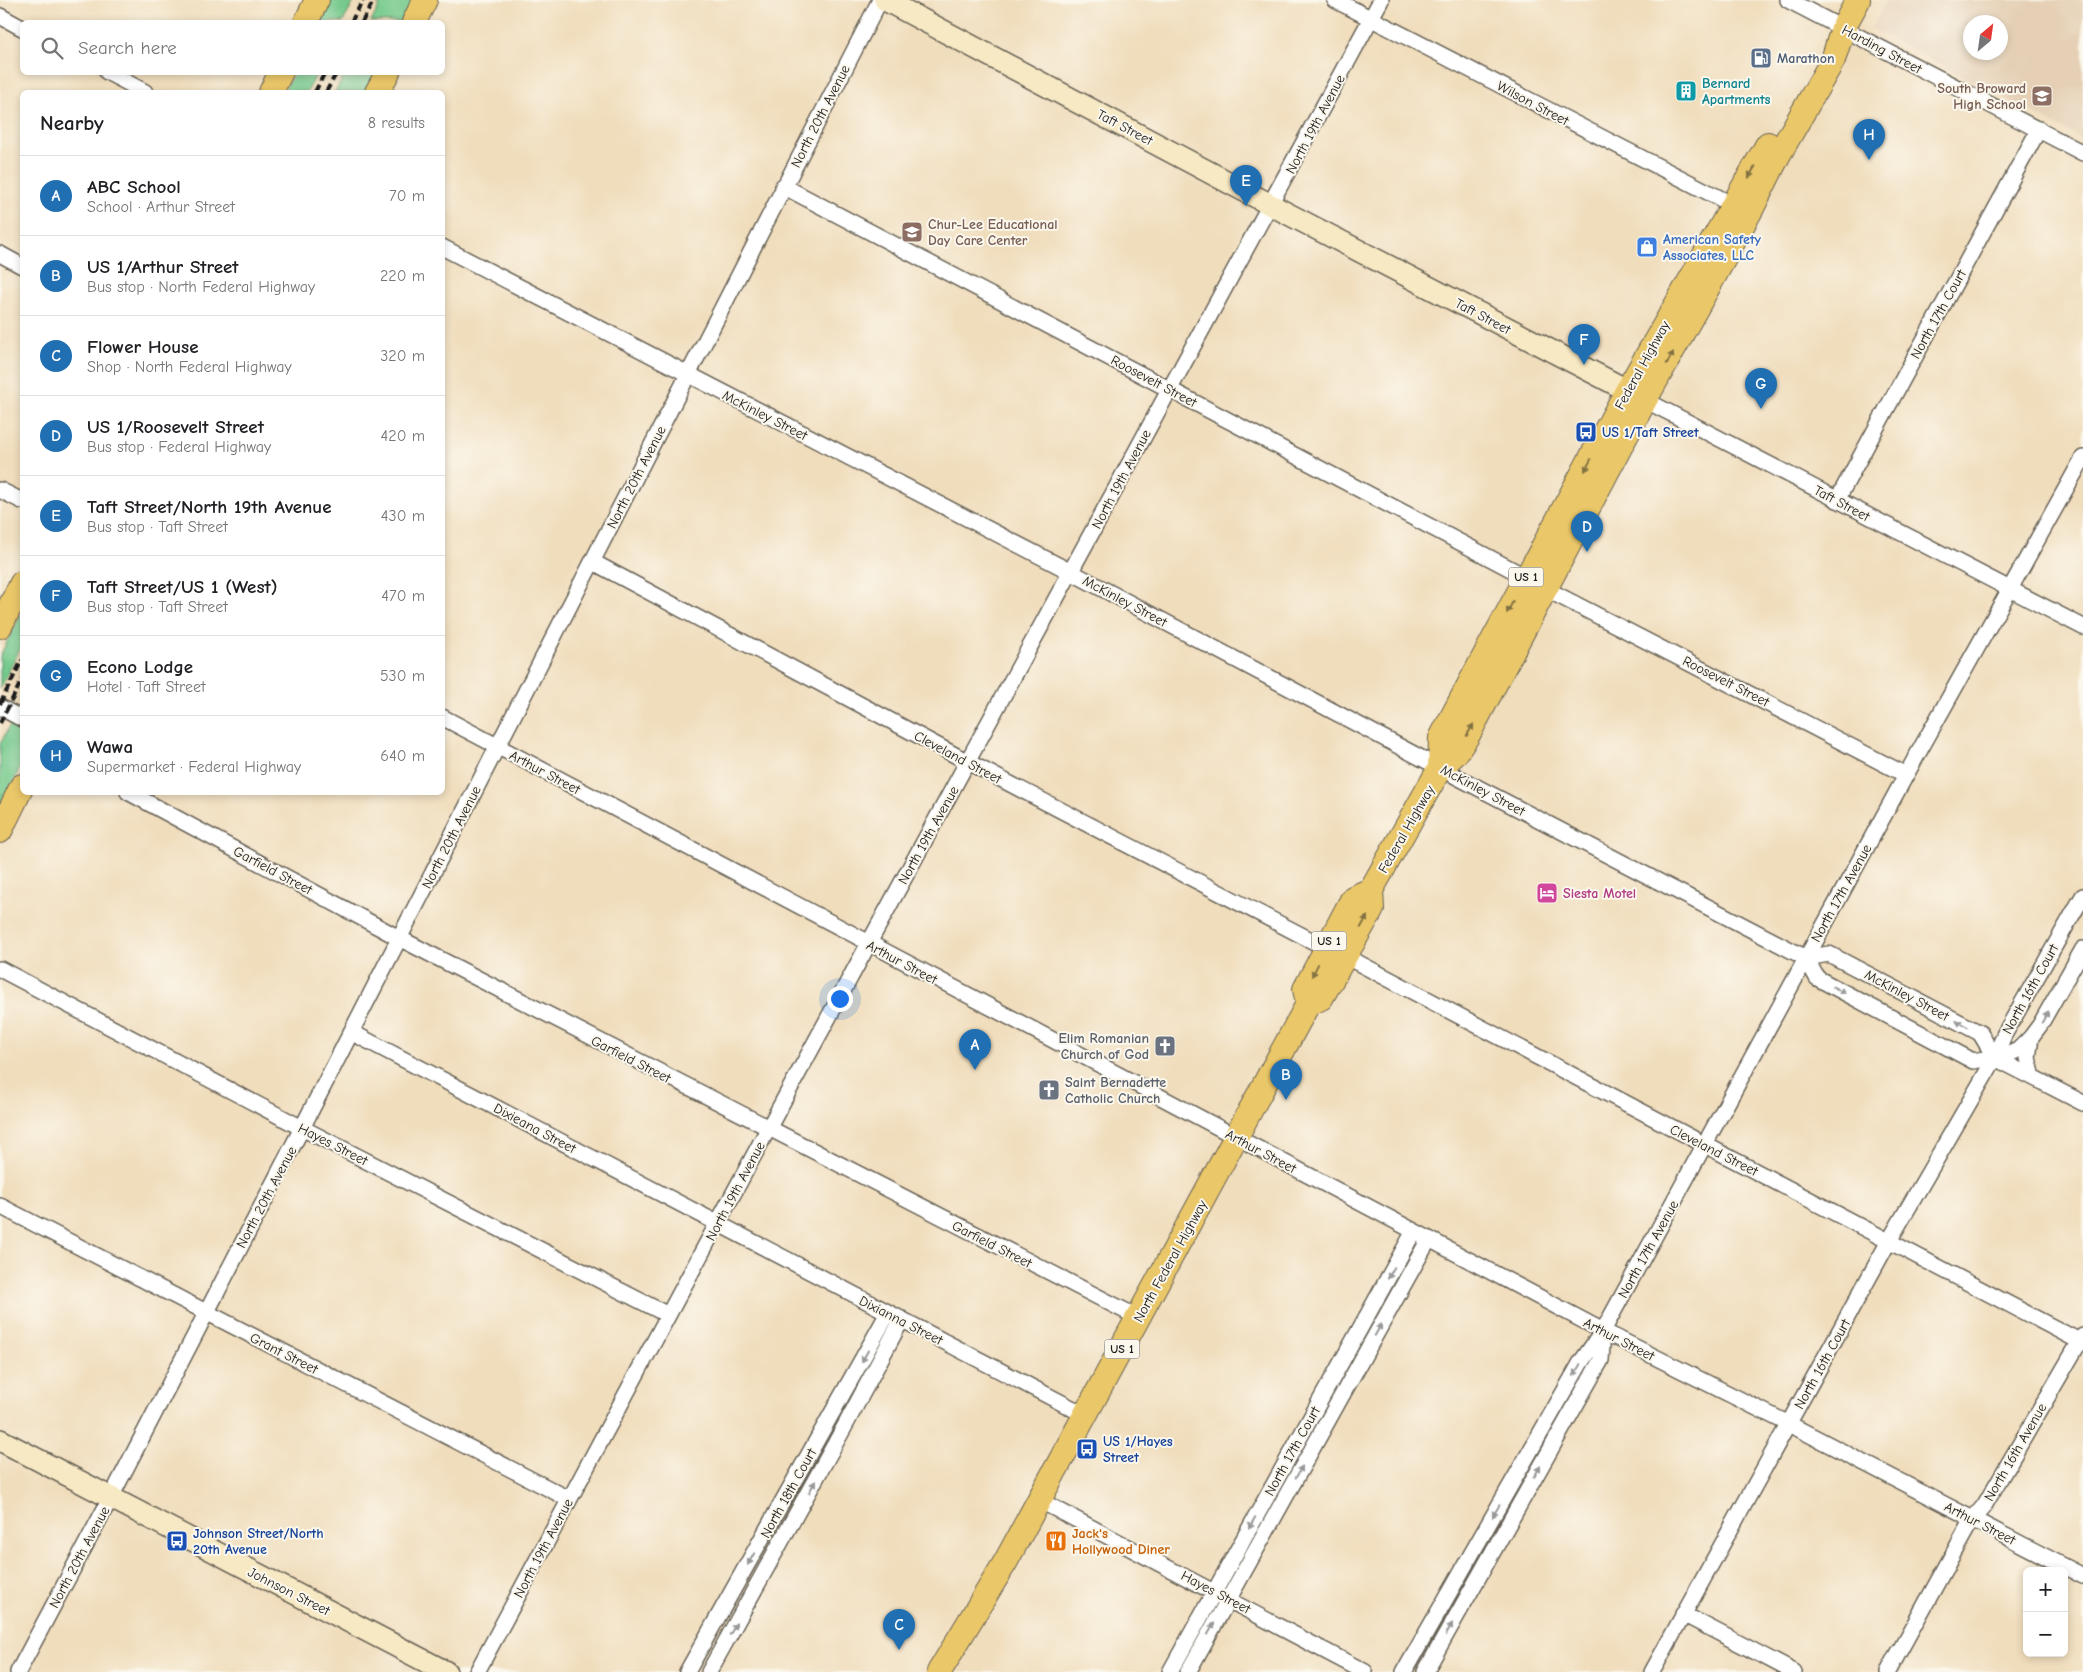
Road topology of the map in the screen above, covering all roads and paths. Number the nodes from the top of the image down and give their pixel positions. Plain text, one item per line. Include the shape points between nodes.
1 (317, 0) edge
2 (425, 0) edge
3 (880, 0) edge
4 (885, 0) edge
5 (1335, 0) edge
6 (1381, 0) edge
7 (1788, 0) edge
8 (1858, 0) edge
9 (0, 16) edge
10 (1371, 19) junction
11 (307, 20) edge
12 (415, 20) edge
13 (20, 27) edge
14 (1843, 28) junction
15 (114, 75) edge
16 (280, 75) edge
17 (386, 75) edge
18 (141, 90) edge
19 (272, 90) edge
20 (378, 90) edge
21 (2039, 129) junction
22 (2083, 153) edge
23 (783, 186) junction
24 (1271, 205) junction
25 (1732, 205) junction
26 (445, 249) edge
27 (0, 254) edge
28 (20, 265) edge
29 (687, 375) junction
30 (1170, 389) junction
31 (1636, 396) junction
32 (2083, 458) edge
33 (0, 490) edge
34 (20, 500) edge
35 (1837, 500) junction
36 (593, 562) junction
37 (1071, 572) junction
38 (1526, 577) junction
39 (20, 588) edge
40 (1546, 589) junction
41 (2010, 589) junction
42 (0, 626) edge
43 (2083, 627) edge
44 (0, 706) edge
45 (20, 719) edge
46 (445, 719) edge
47 (498, 747) junction
48 (968, 762) junction
49 (1440, 768) junction
50 (1906, 774) junction
51 (20, 790) edge
52 (134, 795) edge
53 (0, 831) edge
54 (2083, 896) edge
55 (400, 938) junction
56 (869, 944) junction
57 (2083, 950) edge
58 (1336, 952) junction
59 (1806, 958) junction
60 (0, 969) edge
61 (1308, 1004) joint
62 (352, 1032) junction
63 (2031, 1038) junction
64 (1996, 1058) junction
65 (2033, 1077) junction
66 (2083, 1103) edge
67 (302, 1128) junction
68 (768, 1129) junction
69 (1237, 1138) junction
70 (1704, 1145) junction
71 (0, 1206) edge
72 (718, 1224) junction
73 (1414, 1231) junction
74 (1429, 1239) junction
75 (1889, 1241) junction
76 (205, 1312) junction
77 (668, 1315) junction
78 (895, 1316) junction
79 (1138, 1318) junction
80 (1603, 1331) junction
81 (2082, 1340) edge
82 (1085, 1415) junction
83 (1789, 1424) junction
84 (0, 1440) edge
85 (110, 1499) junction
86 (569, 1499) junction
87 (1039, 1500) junction
88 (1972, 1520) junction
89 (2083, 1576) edge
90 (1214, 1592) junction
91 (1228, 1599) junction
92 (1684, 1614) junction
93 (18, 1672) edge
94 (446, 1672) edge
95 (478, 1672) edge
96 (687, 1672) edge
97 (709, 1672) edge
98 (939, 1672) edge
99 (1170, 1672) edge
100 (1188, 1672) edge
101 (1365, 1672) edge
102 (1404, 1672) edge
103 (1425, 1672) edge
104 (1652, 1672) edge
105 (1794, 1672) edge
106 (1888, 1672) edge

1 - 11 main road
2 - 12 main road
3 - 23 street, North 20th Avenue
4 - 24 street, Taft Street
5 - 10 street, Wilson Street
6 - 10 street, North 19th Avenue
7 - 14 street, Harding Street
8 - 14 main road, Federal Highway / US 1
9 - 13 street
10 - 24 street, North 19th Avenue
10 - 25 street, Wilson Street
14 - 21 street, Harding Street
14 -> 25 main road, Federal Highway / US 1 via 1818,54
31 -> 14 main road, Federal Highway / US 1 via 1688,326 1833,60
15 - 18 street
16 - 19 main road
17 - 20 main road
21 - 22 street, Harding Street
21 - 35 street, North 17th Court
23 - 29 street, North 20th Avenue
23 - 30 street, Roosevelt Street
24 - 30 street, North 19th Avenue
24 - 31 street, Taft Street
25 - 31 main road, Federal Highway / US 1
26 - 29 street, McKinley Street
27 - 28 street
29 - 36 street, North 20th Avenue
29 - 37 street, McKinley Street
30 - 37 street, North 19th Avenue
30 - 38 street, Roosevelt Street
31 - 35 street, Taft Street
31 -> 38 main road, Federal Highway / US 1
31 - 40 main road, Federal Highway / US 1
32 - 41 street, North 17th Avenue
33 - 34 street
35 - 41 street, Taft Street
36 - 47 street, North 20th Avenue
36 - 48 street, Cleveland Street
37 - 48 street, North 19th Avenue
37 - 49 street, McKinley Street
38 -> 49 main road, Federal Highway / US 1 via 1441,738
39 - 42 main road
49 -> 40 main road, Federal Highway / US 1 via 1456,754 1468,735
40 - 50 street, Roosevelt Street
41 - 43 street, Taft Street
41 - 50 street, North 17th Avenue
44 - 45 street
46 - 47 street, Arthur Street
47 - 55 street, North 20th Avenue
47 - 56 street, Arthur Street
48 - 56 street, North 19th Avenue
48 - 58 street, Cleveland Street
49 - 58 main road, Federal Highway / US 1 via 1371,890 1353,898
49 - 59 street, McKinley Street
50 - 59 street, North 17th Avenue
51 - 53 main road
52 - 55 street, Garfield Street
54 - 64 street, North 16th Court via 2004,1035
55 - 62 street, North 20th Avenue
55 - 68 street, Garfield Street
56 - 68 street, North 19th Avenue
56 - 69 street, Arthur Street
63 -> 57 street, North 16th Court
58 - 61 main road, Federal Highway / US 1 via 1304,988
58 - 70 street, Cleveland Street
59 -> 64 street, McKinley Street via 1817,978 1973,1061
64 -> 59 street, McKinley Street via 1980,1034 1837,958 1829,954
59 - 70 street, North 17th Avenue
60 - 67 street, Hayes Street
61 - 69 main road, North Federal Highway / US 1
62 - 67 street, North 20th Avenue
62 - 72 street, Dixieana Street
63 - 64 street, North 16th Court via 2018,1050
63 - 65 street via 2028,1058
64 - 65 street, McKinley Street
64 - 75 street, North 16th Court
65 - 66 street, McKinley Street
67 - 76 street, North 20th Avenue
67 - 77 street, Hayes Street
68 - 72 street, North 19th Avenue
68 - 79 street, Garfield Street
69 - 73 street, Arthur Street
69 - 79 main road, North Federal Highway / US 1
70 - 75 street, Cleveland Street
70 - 80 street, North 17th Avenue
71 - 76 street, Grant Street
72 - 77 street, North 19th Avenue
72 - 78 street, Dixianna Street
73 - 74 street, Arthur Street
73 -> 90 street, North 17th Court
74 - 80 street, Arthur Street
91 -> 74 street, North 17th Court
75 - 81 street, Cleveland Street
75 - 83 street, North 16th Court
76 - 85 street, North 20th Avenue
76 - 86 street, Grant Street
77 - 86 street, North 19th Avenue
78 - 82 street, Dixianna Street
78 -> 96 street, North 18th Court
97 -> 78 street, North 18th Court via 842,1432
79 - 82 main road, North Federal Highway / US 1
80 - 83 street, Arthur Street
80 -> 102 street, North 17th Avenue via 1581,1362
103 -> 80 street, North 17th Avenue via 1601,1360
81 - 88 street, North 16th Avenue via 1984,1506
82 - 87 main road, North Federal Highway / US 1
83 - 88 street, Arthur Street
83 - 92 street, North 16th Court
84 - 85 street, Johnson Street
85 - 93 street, North 20th Avenue
85 - 94 street, Johnson Street
86 - 95 street, North 19th Avenue
87 - 90 street, Hayes Street
87 - 98 main road, North Federal Highway / US 1
88 - 89 street, Arthur Street
88 - 106 street, North 16th Avenue
90 - 91 street, Hayes Street
90 - 99 street, North 17th Court
100 -> 91 street, North 17th Court
91 - 101 street, Hayes Street
92 - 104 street, North 16th Court
92 - 105 street

